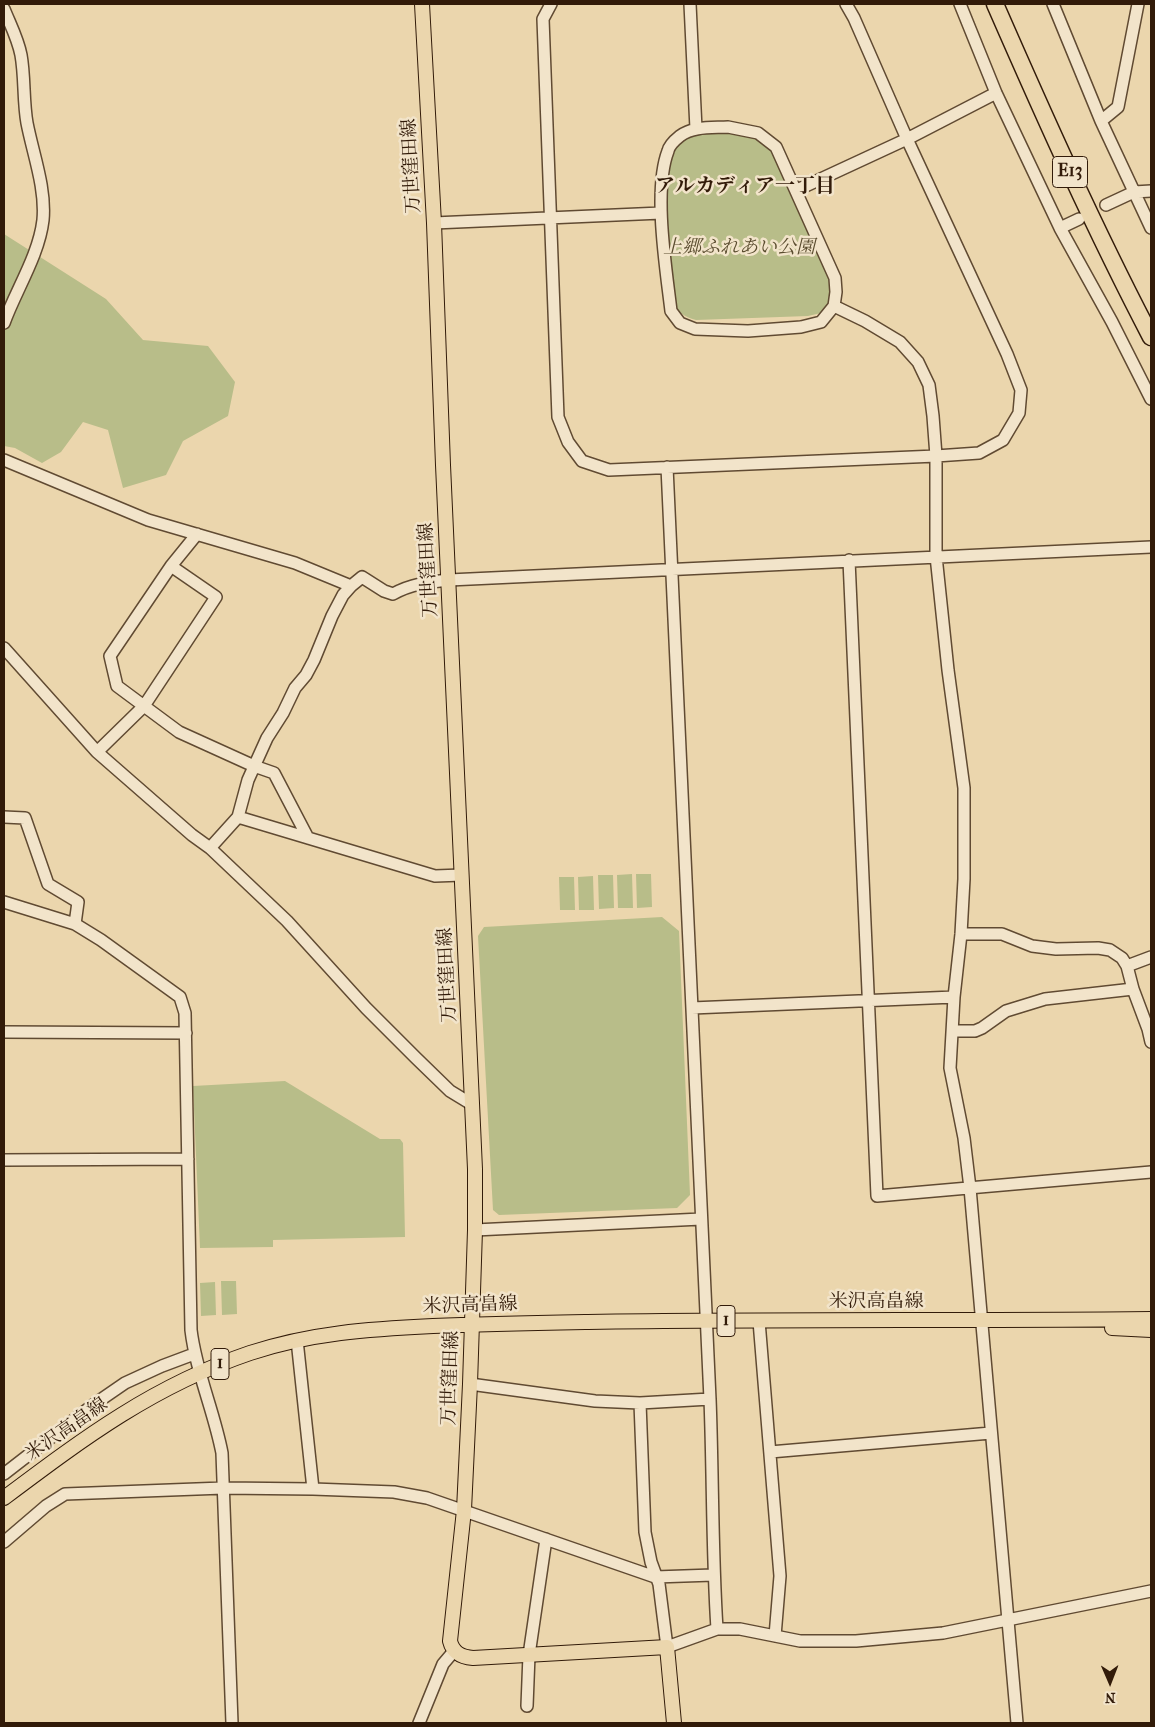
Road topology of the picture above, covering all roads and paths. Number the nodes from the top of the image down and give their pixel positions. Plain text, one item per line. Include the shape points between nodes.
1 (422, 4) edge
2 (551, 4) edge
3 (690, 4) edge
4 (846, 4) edge
5 (960, 4) edge
6 (995, 4) edge
7 (1003, 4) edge
8 (1053, 4) edge
9 (1138, 4) edge
10 (4, 9) edge
11 (996, 93) junction
12 (1101, 121) junction
13 (696, 129) junction
14 (907, 139) junction
15 (797, 190) junction
16 (1151, 190) edge
17 (1134, 192) junction
18 (1106, 205) dead end
19 (662, 213) junction
20 (551, 217) junction
21 (1079, 219) dead end
22 (434, 223) junction
23 (1060, 228) junction
24 (1151, 228) edge
25 (834, 306) junction
26 (1151, 319) edge
27 (4, 323) edge
28 (1151, 337) edge
29 (1151, 398) edge
30 (936, 456) junction
31 (4, 460) edge
32 (667, 467) junction
33 (197, 534) junction
34 (1151, 547) edge
35 (936, 556) junction
36 (849, 560) junction
37 (171, 566) junction
38 (672, 569) junction
39 (449, 580) junction
40 (351, 586) junction
41 (4, 648) edge
42 (144, 706) junction
43 (98, 752) junction
44 (254, 766) junction
45 (238, 817) junction
46 (4, 818) edge
47 (308, 838) junction
48 (210, 848) junction
49 (462, 875) junction
50 (4, 902) edge
51 (75, 924) junction
52 (961, 934) junction
53 (1151, 957) edge
54 (1127, 966) junction
55 (1133, 989) junction
56 (954, 997) junction
57 (868, 1000) junction
58 (692, 1008) junction
59 (952, 1031) junction
60 (4, 1032) edge
61 (186, 1034) junction
62 (1151, 1042) edge
63 (473, 1105) junction
64 (188, 1159) junction
65 (4, 1160) edge
66 (1151, 1172) edge
67 (970, 1188) junction
68 (701, 1220) junction
69 (475, 1230) junction
70 (1151, 1319) edge
71 (982, 1320) junction
72 (706, 1321) junction
73 (759, 1321) junction
74 (471, 1324) junction
75 (1151, 1330) edge
76 (297, 1340) junction
77 (194, 1354) junction
78 (200, 1372) junction
79 (470, 1384) junction
80 (710, 1399) junction
81 (640, 1403) junction
82 (991, 1433) junction
83 (770, 1452) junction
84 (4, 1474) edge
85 (223, 1488) junction
86 (313, 1489) junction
87 (4, 1498) edge
88 (464, 1510) junction
89 (546, 1539) junction
90 (4, 1542) edge
91 (713, 1576) junction
92 (655, 1577) junction
93 (1151, 1591) edge
94 (1008, 1620) junction
95 (717, 1630) junction
96 (775, 1636) junction
97 (667, 1647) junction
98 (454, 1651) junction
99 (529, 1655) junction
100 (526, 1706) dead end
101 (232, 1723) edge
102 (419, 1723) edge
103 (674, 1723) edge
104 (1017, 1723) edge

1 - 22 main road, 万世窪田線
2 - 20 street via 543,18
3 - 13 street
4 - 14 street
5 - 11 street
6 - 28 highway, E13 via 1078,189
7 - 26 highway, E13 via 1076,168
8 - 12 street
9 - 12 street via 1118,107
10 - 27 street via 21,56 27,121 43,210 35,249
11 - 14 street
11 - 23 street
12 - 17 street
13 - 15 street via 728,127 758,133 776,147
13 - 19 street via 680,136 668,149 662,170
14 - 15 street
14 - 30 street via 1021,390 1019,412 1003,440 979,452
15 - 25 street via 835,278
16 - 17 street
17 - 18 street
17 - 24 street
19 - 20 street
19 - 25 street via 671,311 680,323 695,329 801,327 820,322
20 - 22 street
20 - 32 street via 558,417 568,442 582,461 609,470
21 - 23 street
22 - 39 main road, 万世窪田線
23 - 29 street
25 - 30 street via 900,342 918,362 929,385
30 - 32 street
30 - 35 street
31 - 33 street via 148,520
32 - 38 street
33 - 37 street
33 - 40 street via 295,563
34 - 35 street
35 - 36 street
35 - 52 street via 964,788
36 - 38 street
36 - 57 street
37 - 42 street via 110,656 117,686
37 - 42 street via 216,597
38 - 39 street
38 - 58 street
39 - 40 street via 424,582 393,594 362,577
39 - 49 main road, 万世窪田線
40 - 44 street via 343,595 314,660 295,688
41 - 43 street
42 - 43 street
42 - 44 street via 179,732
43 - 48 street
44 - 45 street
44 - 47 street via 274,772
45 - 47 street
45 - 48 street
46 - 51 street via 25,818 48,884 78,902
47 - 49 street via 435,876
48 - 63 street via 287,921 366,1008 450,1091
49 - 63 main road, 万世窪田線
50 - 51 street
51 - 61 street via 180,997
52 - 54 street via 1002,934 1032,946 1056,949 1110,950
52 - 56 street
53 - 54 street
54 - 55 street
55 - 59 street via 1045,999 1006,1011 975,1031
55 - 62 street
56 - 57 street
56 - 59 street
57 - 58 street
57 - 67 street via 877,1196
58 - 68 street
59 - 67 street via 950,1068
60 - 61 street
61 - 64 street
63 - 69 main road, 万世窪田線
64 - 65 street
64 - 77 street
66 - 67 street
67 - 71 street
68 - 69 street
68 - 72 street
69 - 74 main road, 万世窪田線
70 - 71 main road, 米沢高畠線 / 1
71 - 73 main road, 米沢高畠線 / 1
71 - 75 main road, 米沢高畠線 / 1
71 - 82 street
72 - 73 main road, 米沢高畠線 / 1
72 - 74 main road, 米沢高畠線 / 1
72 - 80 street
73 - 83 street
74 - 76 main road, 米沢高畠線 / 1 via 361,1330
74 - 79 main road, 万世窪田線
76 - 78 main road, 米沢高畠線 / 1
76 - 86 street
77 - 78 street
77 - 84 street via 125,1383
78 - 85 street via 222,1453
78 - 87 main road, 米沢高畠線 / 1 via 102,1426
79 - 81 street via 595,1401
79 - 88 main road, 万世窪田線
80 - 81 street
80 - 91 street
81 - 92 street via 646,1532
82 - 83 street
82 - 94 street
83 - 96 street via 780,1576
85 - 86 street
85 - 90 street via 65,1494
85 - 101 street
86 - 88 street via 410,1494
88 - 89 street
88 - 98 main road, 万世窪田線 via 450,1641
89 - 92 street
89 - 99 street
91 - 92 street
91 - 95 street
92 - 97 street
93 - 94 street
94 - 96 street via 943,1633 856,1641 800,1641
94 - 104 street
95 - 96 street
95 - 97 street
97 - 99 main road
97 - 103 main road
98 - 99 main road via 466,1658
98 - 102 street via 443,1664
99 - 100 street

